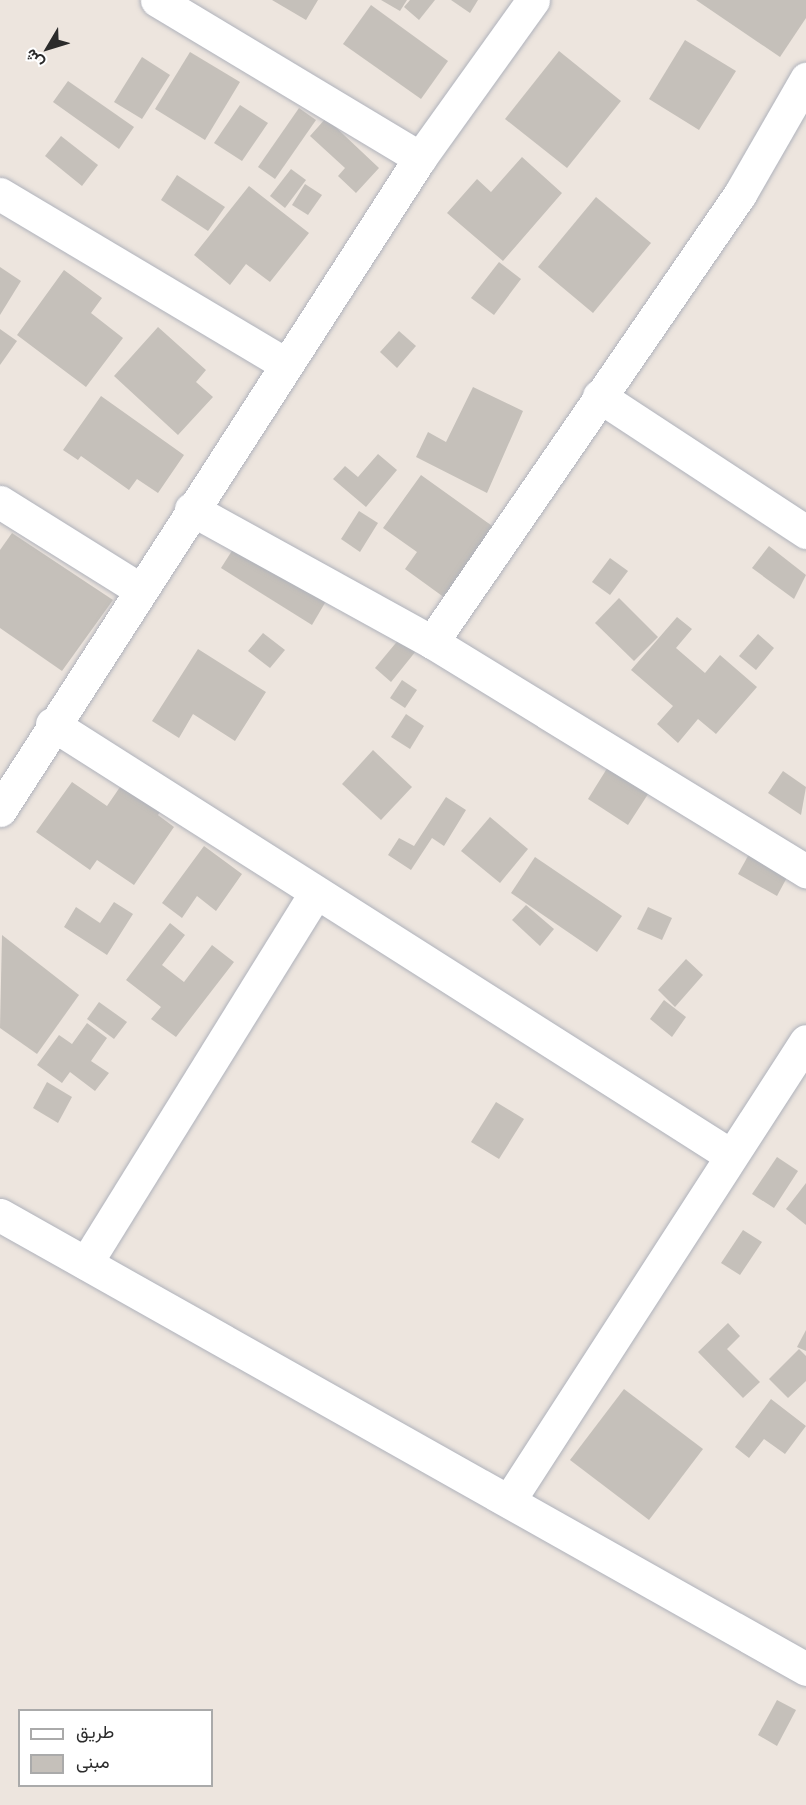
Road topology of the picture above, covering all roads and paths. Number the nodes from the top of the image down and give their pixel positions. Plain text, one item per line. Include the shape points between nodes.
1 (157, 0) edge
2 (533, 0) edge
3 (801, 100) edge
4 (420, 158) junction
5 (0, 194) edge
6 (285, 364) junction
7 (599, 396) junction
8 (0, 502) edge
9 (191, 509) junction
10 (806, 532) edge
11 (141, 590) junction
12 (432, 642) junction
13 (52, 724) junction
14 (0, 810) edge
15 (806, 871) edge
16 (314, 895) junction
17 (806, 1041) edge
18 (730, 1155) junction
19 (0, 1215) edge
20 (86, 1263) junction
21 (510, 1499) junction
22 (806, 1669) edge

1 - 4 street
2 - 4 street
3 - 7 street
4 - 6 street
5 - 6 street
6 - 9 street
7 - 10 street
7 - 12 street
8 - 11 street
9 - 11 street
9 - 12 street
11 - 13 street
12 - 15 street
13 - 14 street
13 - 16 street
16 - 18 street
16 - 20 street
17 - 18 street
18 - 21 street
19 - 20 street
20 - 21 street
21 - 22 street

